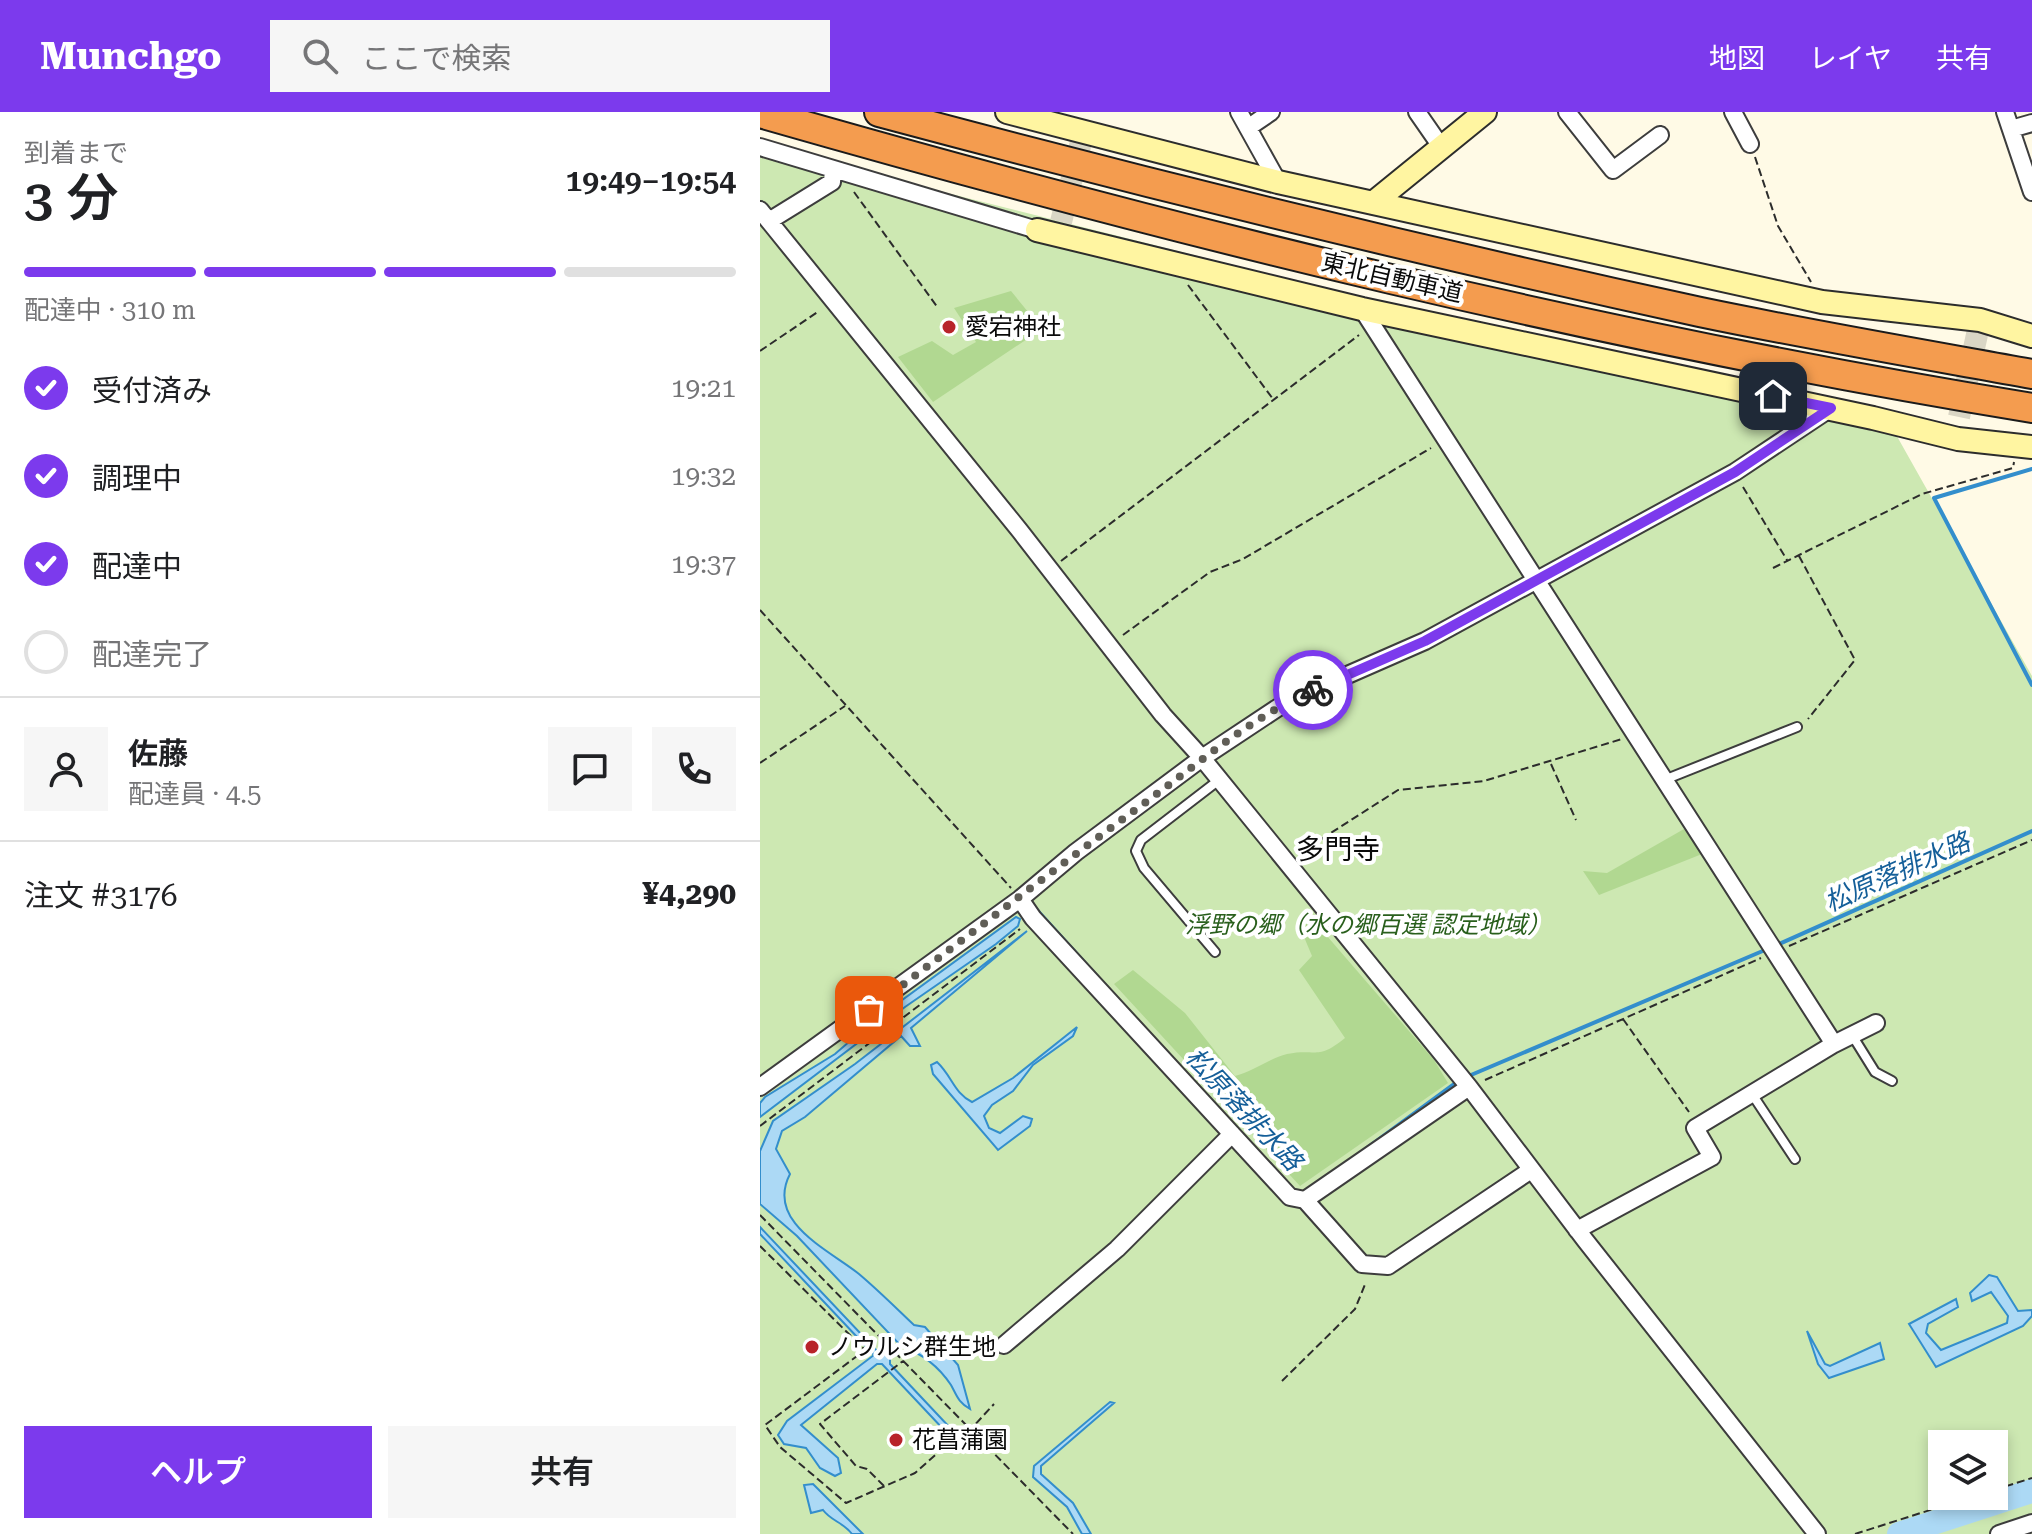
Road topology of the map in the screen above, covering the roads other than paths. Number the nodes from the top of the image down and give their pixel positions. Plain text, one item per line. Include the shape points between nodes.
1 (879, 112) edge
2 (1007, 112) edge
3 (1271, 112) edge
4 (1417, 112) edge
5 (1485, 112) edge
6 (1567, 112) edge
7 (1733, 112) edge
8 (2005, 112) edge
9 (760, 113) edge
10 (1244, 119) edge
11 (2032, 123) edge
12 (2011, 129) junction
13 (1660, 135) dead end
14 (1750, 144) road end
15 (760, 147) edge
16 (1442, 148) junction
17 (835, 169) junction
18 (1278, 182) junction
19 (2032, 191) edge
20 (1373, 203) junction
21 (764, 216) edge
22 (1052, 229) joint
23 (1367, 317) junction
24 (2032, 336) edge
25 (2032, 374) edge
26 (1831, 408) junction
27 (2032, 408) edge
28 (2026, 447) edge
29 (1536, 579) junction
30 (1797, 727) road end
31 (1202, 758) junction
32 (1220, 780) junction
33 (1664, 780) junction
34 (1020, 899) junction
35 (1215, 952) dead end
36 (1876, 1023) dead end
37 (1852, 1035) junction
38 (1834, 1044) junction
39 (1892, 1081) dead end
40 (760, 1087) edge
41 (1469, 1087) junction
42 (1751, 1093) junction
43 (1232, 1134) junction
44 (1795, 1159) dead end
45 (1531, 1170) junction
46 (1305, 1200) junction
47 (1577, 1230) junction
48 (1004, 1345) dead end
49 (2032, 1523) edge
50 (1817, 1534) edge
51 (1999, 1534) edge

1 - 25 highway, 東北自動車道 via 1444,254 1703,312
2 - 18 street via 1082,137
3 - 10 street
4 - 16 street
5 - 16 street
6 - 13 street via 1613,170
7 - 14 street
8 - 12 street
9 - 27 highway, 東北自動車道 via 1109,209 1450,292 1908,388
10 - 18 street
11 - 12 street
12 - 19 street
15 - 17 street
16 - 20 street
17 - 21 street via 832,182
17 - 22 street
18 - 20 street
20 - 24 street via 1822,302
21 - 31 street
22 - 23 street
23 - 26 street
23 - 29 street
26 - 28 street via 1959,428
26 - 29 street via 1735,472
29 - 31 street via 1425,641 1288,701
29 - 33 street
30 - 33 lane
31 - 32 street
31 - 34 street
32 - 35 lane via 1141,840 1136,851 1144,868
32 - 41 street
33 - 38 street
34 - 40 street
34 - 43 street
36 - 37 street
37 - 38 street
37 - 39 lane via 1875,1072
38 - 42 street
41 - 45 street
41 - 46 street
42 - 44 lane
42 - 47 street via 1695,1128 1712,1157
43 - 46 street via 1290,1197
43 - 48 street via 1117,1249
45 - 46 street via 1388,1266 1362,1264
45 - 47 street
47 - 50 street
49 - 51 street

